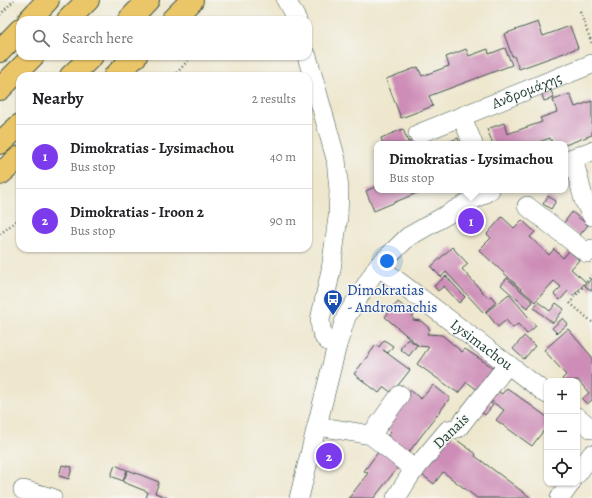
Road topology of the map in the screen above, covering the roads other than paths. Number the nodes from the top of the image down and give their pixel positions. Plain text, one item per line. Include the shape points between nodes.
1 (48, 0) edge
2 (88, 0) edge
3 (148, 0) edge
4 (192, 0) edge
5 (286, 0) edge
6 (33, 16) edge
7 (72, 16) edge
8 (133, 16) edge
9 (176, 16) edge
10 (294, 16) edge
11 (16, 34) edge
12 (0, 51) edge
13 (29, 60) edge
14 (88, 60) edge
15 (132, 60) edge
16 (308, 60) edge
17 (592, 64) edge
18 (17, 72) edge
19 (75, 72) edge
20 (119, 72) edge
21 (312, 72) edge
22 (16, 73) edge
23 (312, 74) edge
24 (0, 89) edge
25 (462, 117) junction
26 (16, 129) edge
27 (418, 134) dead end
28 (472, 141) edge
29 (0, 143) edge
30 (592, 151) edge
31 (16, 160) edge
32 (569, 160) edge
33 (0, 174) edge
34 (485, 193) edge
35 (527, 206) dead end
36 (592, 216) edge
37 (592, 249) edge
38 (378, 266) junction
39 (337, 345) junction
40 (508, 364) junction
41 (544, 392) edge
42 (400, 395) dead end
43 (580, 419) edge
44 (317, 426) junction
45 (592, 429) edge
46 (371, 435) junction
47 (592, 454) edge
48 (414, 470) junction
49 (580, 470) edge
50 (569, 486) edge
51 (23, 490) dead end
52 (52, 498) edge
53 (299, 498) edge
54 (396, 498) edge
55 (560, 498) edge

1 - 6 highway
2 - 7 highway
3 - 8 highway
4 - 9 highway
5 - 10 street
11 - 12 highway
13 - 18 highway
14 - 19 highway
15 - 20 highway
16 - 21 street
17 - 25 street, Ανδρομάχης
22 - 24 highway
23 - 39 street via 336,159 339,190 331,270 320,320 324,337
25 - 27 street, Ανδρομάχης
25 - 28 street
26 - 29 highway
30 - 32 street
31 - 33 highway
32 - 36 street
34 - 38 street via 408,237
35 - 37 street via 587,253
38 - 39 street via 346,317
38 - 40 street, Lysimachou
39 - 44 street
40 - 41 street, Lysimachou
40 - 48 street, Danais via 458,428 448,430
42 - 46 street
43 - 45 street
44 - 46 street
44 - 53 street
46 - 48 street
47 - 49 street
48 - 54 street, Danais
50 - 55 street
51 - 52 street

